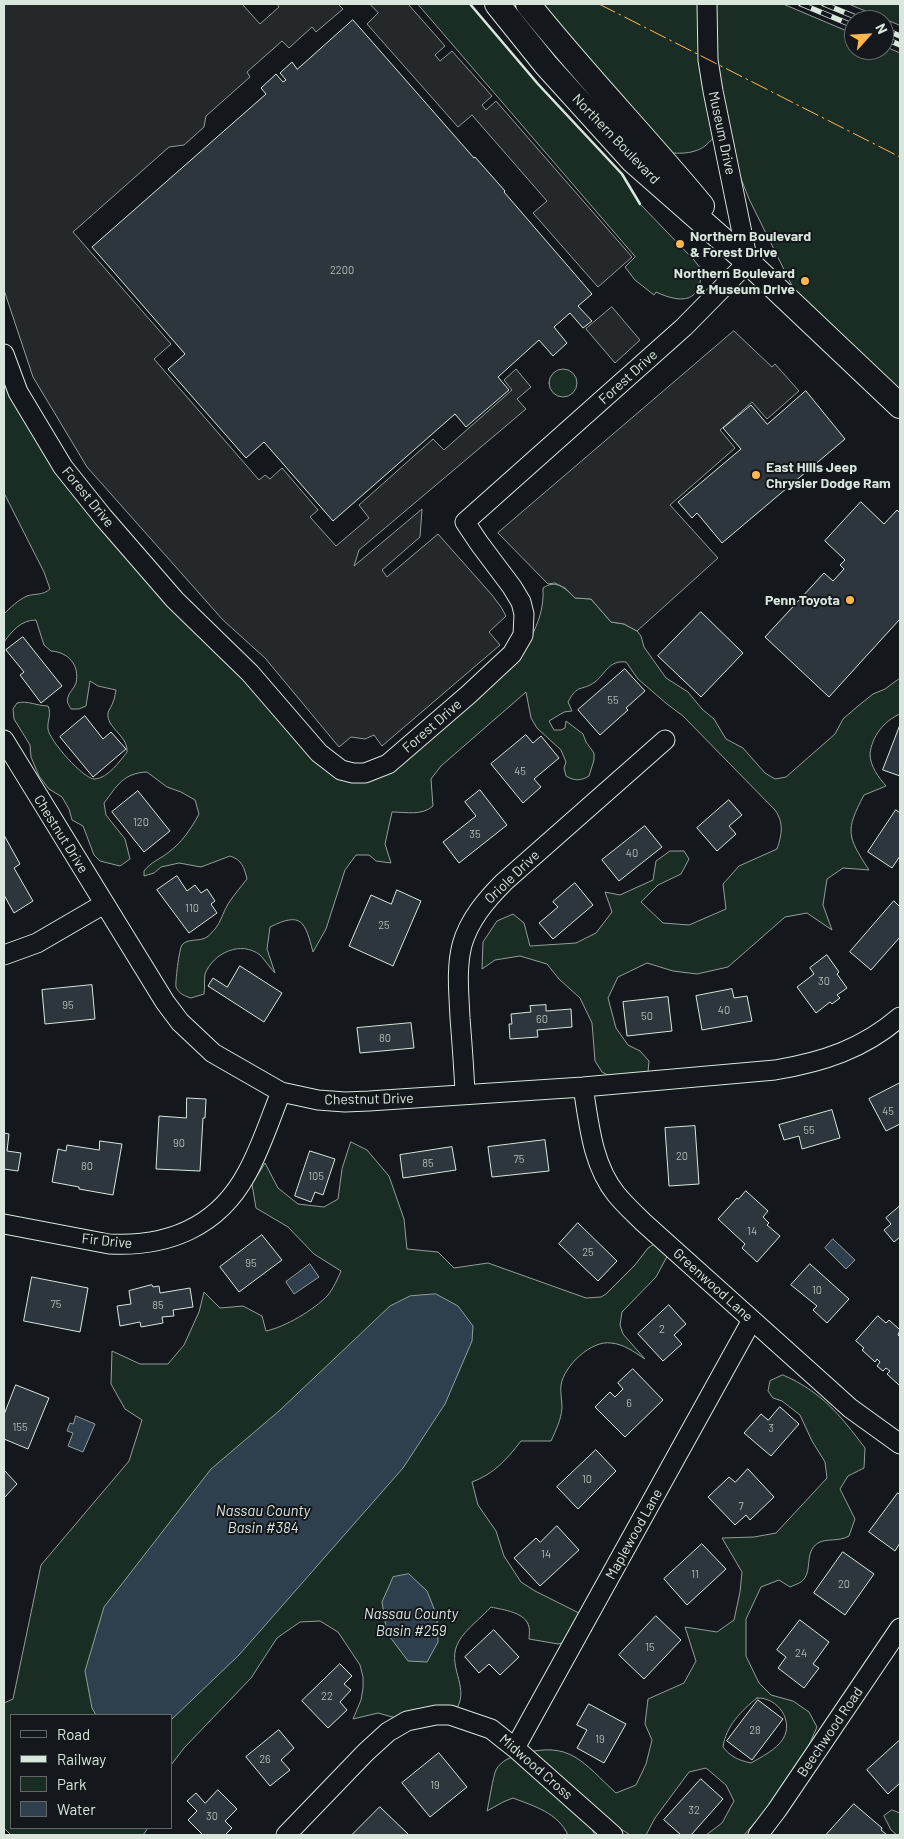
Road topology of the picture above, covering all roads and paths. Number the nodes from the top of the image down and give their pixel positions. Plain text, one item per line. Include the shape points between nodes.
1 (497, 4) edge
2 (528, 4) edge
3 (707, 4) edge
4 (748, 262) junction
5 (4, 354) edge
6 (900, 406) edge
7 (4, 740) edge
8 (665, 740) dead end
9 (104, 904) junction
10 (4, 955) edge
11 (900, 1017) edge
12 (583, 1087) junction
13 (281, 1092) junction
14 (465, 1094) junction
15 (4, 1224) edge
16 (752, 1320) junction
17 (900, 1444) edge
18 (900, 1628) edge
19 (515, 1748) junction
20 (286, 1835) edge
21 (613, 1835) edge
22 (758, 1835) edge

1 - 4 main road, Northern Boulevard via 546,65 633,161
2 - 4 main road, Northern Boulevard via 558,42 658,152
3 - 4 street, Museum Drive via 713,91
4 - 5 street, Forest Drive via 684,327 464,522 521,602 523,635 512,654 468,696 388,764 365,773 341,770 319,754 250,673 175,600 110,525 58,458 18,392
4 - 6 main road, Northern Boulevard
7 - 9 street, Chestnut Drive
8 - 14 street, Oriole Drive via 504,882 477,912 462,945 459,962
9 - 10 street via 37,944
9 - 13 street, Chestnut Drive via 180,1022 220,1058
11 - 12 street, Chestnut Drive via 854,1047 806,1065
12 - 14 street, Chestnut Drive
12 - 16 street, Greenwood Lane via 597,1158 607,1182 643,1222
13 - 14 street, Chestnut Drive via 345,1102
13 - 15 street, Fir Drive via 237,1190 216,1213 196,1227 159,1242 126,1245
16 - 17 street, Greenwood Lane via 850,1408
16 - 19 street, Maplewood Lane
18 - 22 street, Beechwood Road
19 - 20 street, Midwood Cross via 492,1729 450,1715 406,1721 366,1752
19 - 21 street, Midwood Cross

